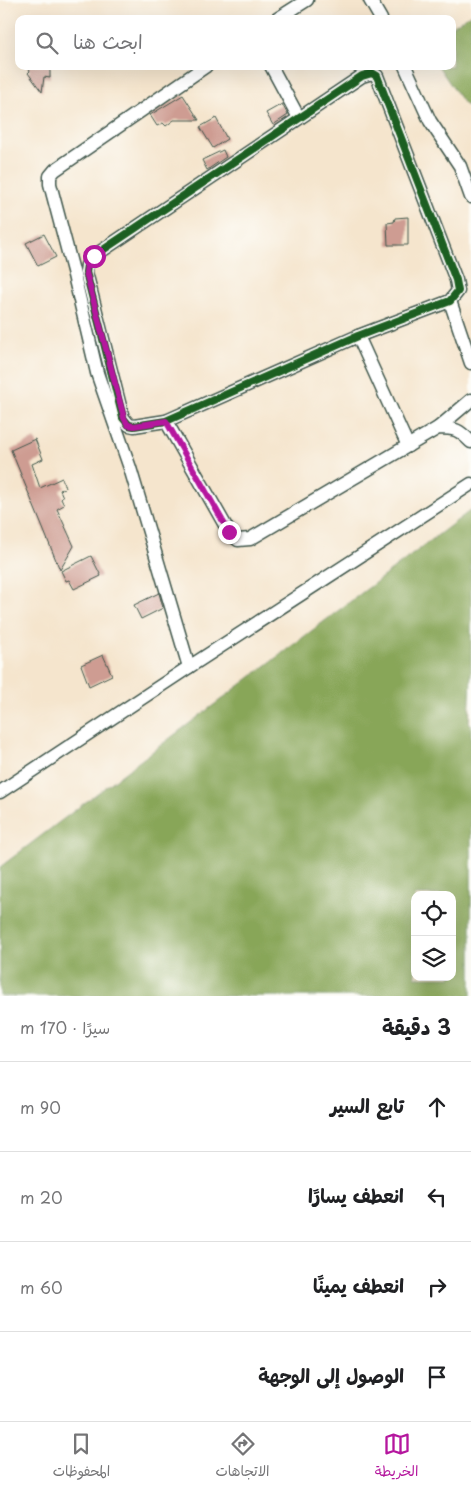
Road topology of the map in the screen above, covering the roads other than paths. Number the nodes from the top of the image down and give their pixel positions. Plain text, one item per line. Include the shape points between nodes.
1 (307, 0) edge
2 (370, 0) edge
3 (283, 15) edge
4 (379, 15) edge
5 (200, 70) edge
6 (273, 70) edge
7 (407, 70) edge
8 (299, 118) junction
9 (465, 165) edge
10 (471, 197) edge
11 (450, 301) junction
12 (358, 336) junction
13 (471, 363) edge
14 (471, 400) edge
15 (166, 421) junction
16 (438, 428) junction
17 (471, 442) edge
18 (408, 446) junction
19 (471, 484) edge
20 (189, 667) junction
21 (0, 792) edge

1 - 3 street
2 - 4 street
5 - 20 street via 50,176 97,373 130,468
6 - 8 street
7 - 9 street via 430,121
8 - 11 street via 362,76 372,73 378,76 456,280 458,291
8 - 15 street via 94,256 87,265 86,272 124,418 128,425 134,426
9 - 10 street
11 - 12 street
11 - 13 street
12 - 15 street
12 - 18 street
14 - 16 street
15 - 18 street via 229,532 238,540 250,539
16 - 17 street via 459,431
16 - 18 street
19 - 20 street
20 - 21 street

